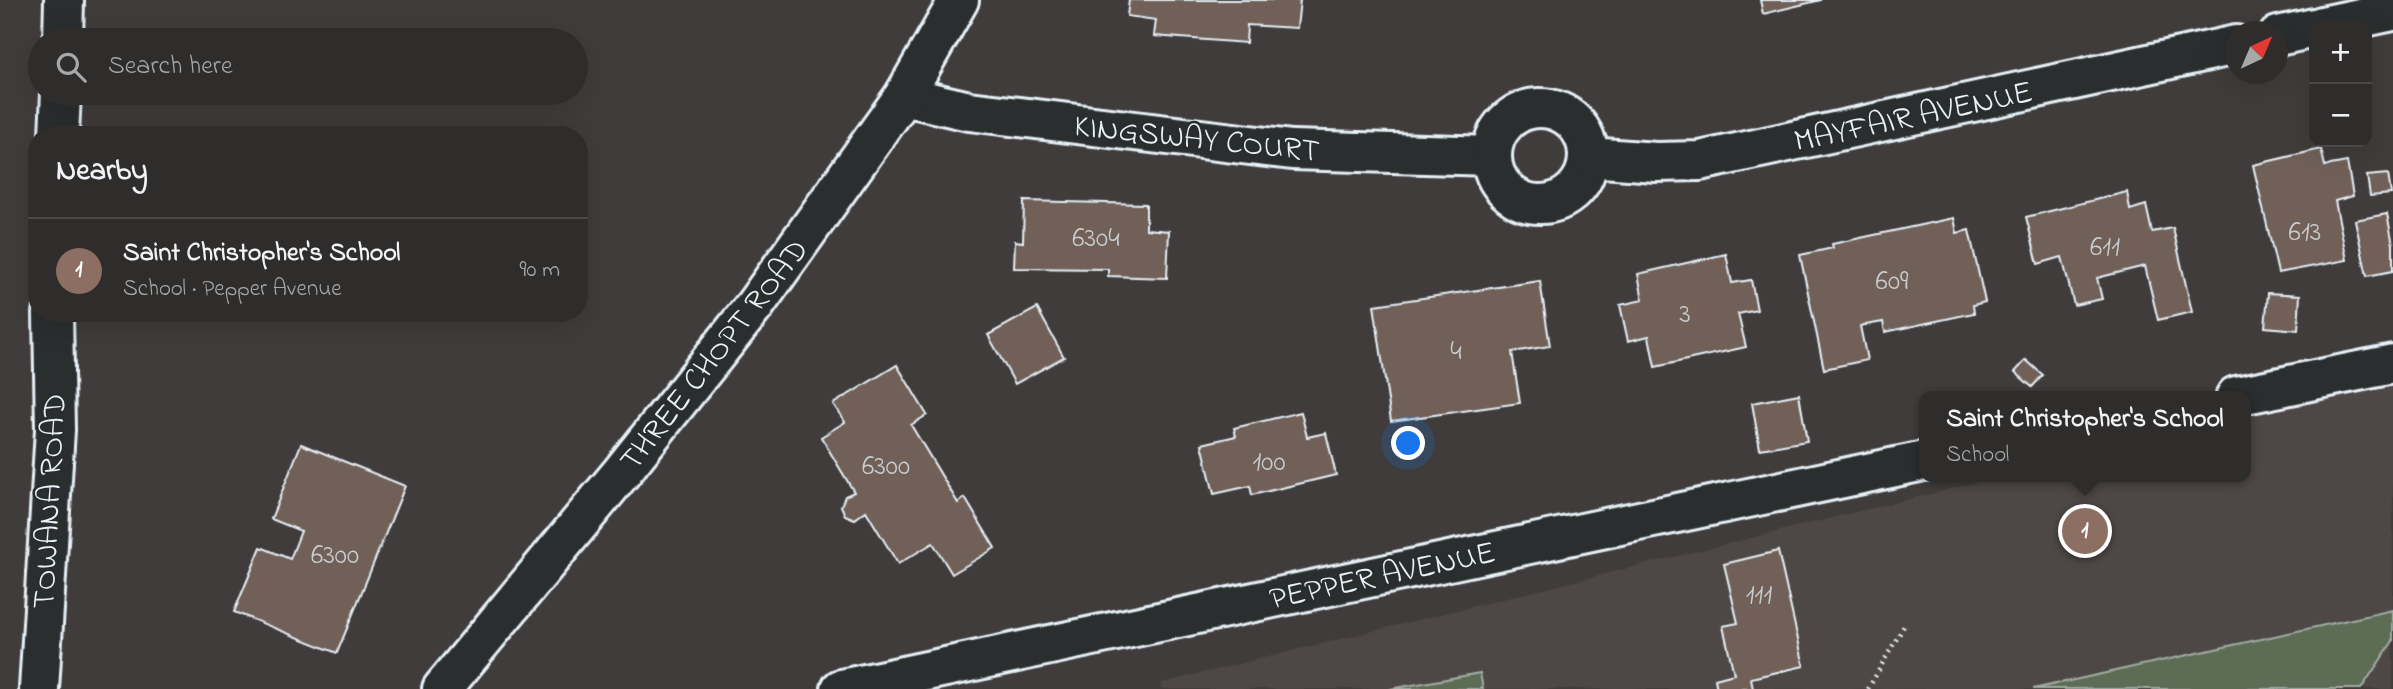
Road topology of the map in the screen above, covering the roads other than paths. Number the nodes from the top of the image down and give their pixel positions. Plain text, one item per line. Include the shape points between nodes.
1 (64, 0) edge
2 (959, 0) edge
3 (2393, 11) edge
4 (2346, 21) edge
5 (63, 28) edge
6 (2309, 29) edge
7 (2288, 34) edge
8 (2225, 47) edge
9 (904, 96) junction
10 (60, 105) edge
11 (59, 126) edge
12 (1492, 156) junction
13 (1589, 157) junction
14 (53, 322) edge
15 (2393, 364) edge
16 (2251, 393) edge
17 (1919, 462) edge
18 (39, 689) edge
19 (442, 689) edge
20 (841, 689) edge

1 - 5 street
2 - 9 street, THREE CHOPT ROAD
3 - 4 street
6 - 7 street
8 - 13 street, MAYFAIR AVENUE via 1700,161
9 - 12 street, KINGSWAY COURT via 969,111 1292,150
9 - 19 street, THREE CHOPT ROAD via 755,305
10 - 11 street
12 - 13 street via 1494,172 1504,187 1516,198 1532,203 1564,198 1577,188
12 - 13 street via 1501,127 1512,116 1541,107 1569,117 1580,129
14 - 18 street, TOWANA ROAD via 55,430
15 - 16 street
17 - 20 street, PEPPER AVENUE

